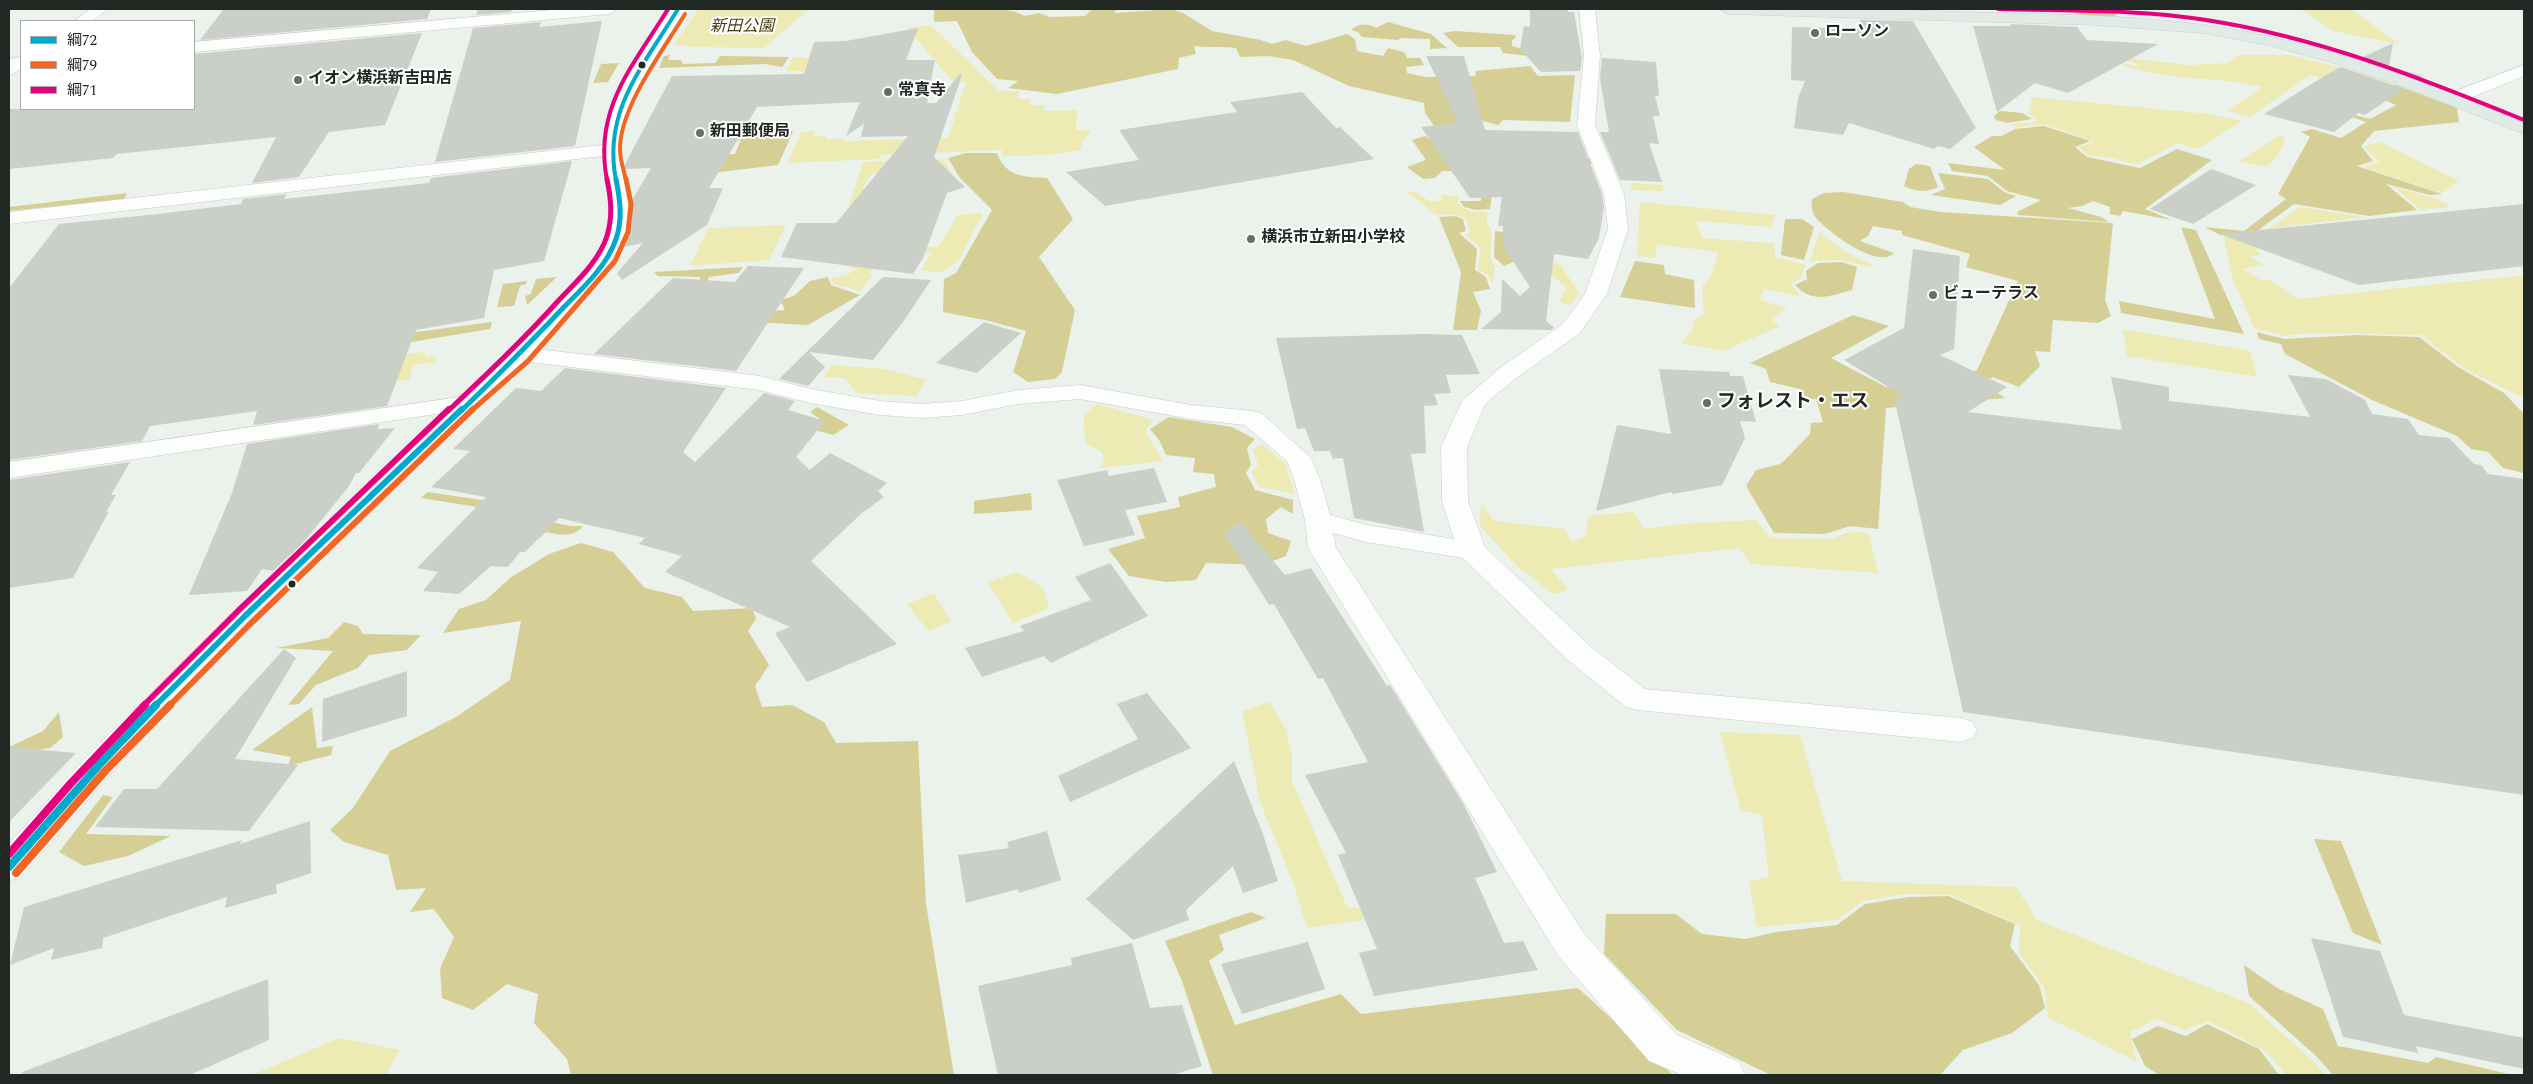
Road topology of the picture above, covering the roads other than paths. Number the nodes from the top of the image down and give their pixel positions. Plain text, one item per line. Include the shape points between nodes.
1 (100, 9) edge
2 (609, 9) edge
3 (678, 9) edge
4 (1587, 9) edge
5 (1728, 9) edge
6 (1756, 9) edge
7 (84, 20) edge
8 (195, 47) edge
9 (2524, 70) edge
10 (2451, 99) junction
11 (2524, 129) edge
12 (611, 150) junction
13 (9, 218) edge
14 (522, 354) junction
15 (467, 403) junction
16 (9, 470) edge
17 (1318, 520) junction
18 (1472, 551) junction
19 (1961, 730) dead end
20 (9, 867) edge
21 (1725, 1075) edge

1 - 7 street
2 - 8 street
3 - 12 street via 624,98
4 - 18 street via 1592,55 1586,125 1614,194 1618,229 1596,294 1571,329 1474,401 1454,447 1455,501
5 - 6 main road
6 - 10 main road via 2111,21 2228,32 2331,55
9 - 10 street
10 - 11 main road
12 - 13 street
12 - 14 street via 622,205 618,238 592,277
14 - 15 street
14 - 17 street via 760,383 810,396 880,408 922,411 962,408 1018,397 1080,392 1191,412 1253,409 1298,458
15 - 16 street
15 - 20 street via 243,619 107,756
17 - 18 street via 1366,533
17 - 21 street via 1322,548 1572,946 1663,1048
18 - 19 street via 1580,654 1636,699

